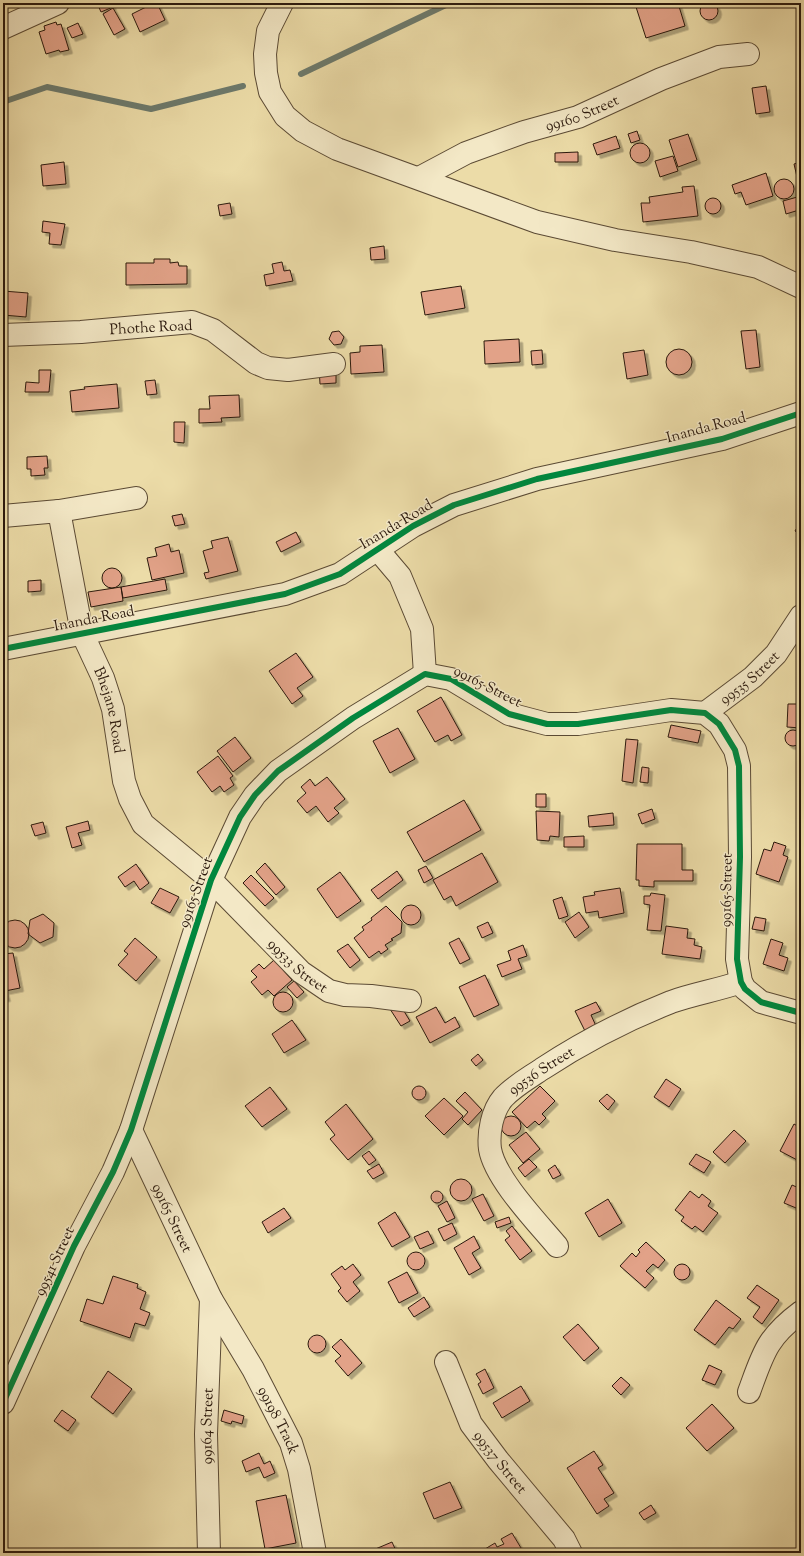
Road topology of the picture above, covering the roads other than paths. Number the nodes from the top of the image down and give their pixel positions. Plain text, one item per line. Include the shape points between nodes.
1 (58, 3) edge
2 (282, 3) edge
3 (3, 28) edge
4 (748, 54) dead end
5 (419, 178) junction
6 (801, 287) edge
7 (3, 335) edge
8 (334, 364) dead end
9 (801, 413) edge
10 (136, 498) dead end
11 (59, 511) junction
12 (3, 516) edge
13 (378, 550) junction
14 (801, 616) edge
15 (82, 633) junction
16 (3, 649) edge
17 (425, 674) junction
18 (705, 713) junction
19 (211, 880) junction
20 (741, 982) junction
21 (410, 1001) dead end
22 (801, 1013) edge
23 (131, 1130) junction
24 (557, 1246) dead end
25 (211, 1299) junction
26 (801, 1312) edge
27 (446, 1362) dead end
28 (748, 1392) dead end
29 (3, 1403) edge
30 (209, 1553) edge
31 (314, 1553) edge
32 (571, 1553) edge

1 - 3 street
2 - 5 street via 268,31 265,54 270,92 285,116 303,131 338,149
4 - 5 street, 99160 Street via 719,57 661,79 578,116 466,153
5 - 6 street via 537,222 615,240 691,252 758,267
7 - 8 street, Phothe Road via 81,332 192,322 213,330 256,363 268,368 288,370
9 - 13 street, Inanda Road via 722,439 537,479 491,493 454,505 413,526
10 - 11 street
11 - 12 street
11 - 15 street, Bhejane Road
13 - 15 street, Inanda Road via 340,574 285,594
13 - 17 street via 400,576 422,629
14 - 18 street, 99535 Street via 776,654 752,677
15 - 16 street, Inanda Road
15 - 19 street, Bhejane Road via 103,678 113,709 124,781 143,824
17 - 18 street, 99165 Street via 451,679 509,714 546,724 578,724 671,710
17 - 19 street, 99165 Street via 353,718 278,771 255,795 240,817
18 - 20 street, 99165 Street via 719,724 735,750 738,766 740,856 737,959
19 - 21 street, 99533 Street via 301,972 330,991 345,996
19 - 23 street, 99165 Street
20 - 22 street via 745,989 761,1002
20 - 24 street, 99536 Street via 672,1002 640,1016 564,1054 512,1089 502,1099 492,1119 490,1150 508,1184
23 - 25 street, 99165 Street
23 - 29 street, 99541 Street via 113,1172 74,1246
25 - 30 street, 99164 Street via 206,1434
25 - 31 street, 99198 Track via 253,1369 291,1443 299,1469
26 - 28 street via 782,1326 766,1346
27 - 32 street, 99537 Street via 471,1424 564,1539

